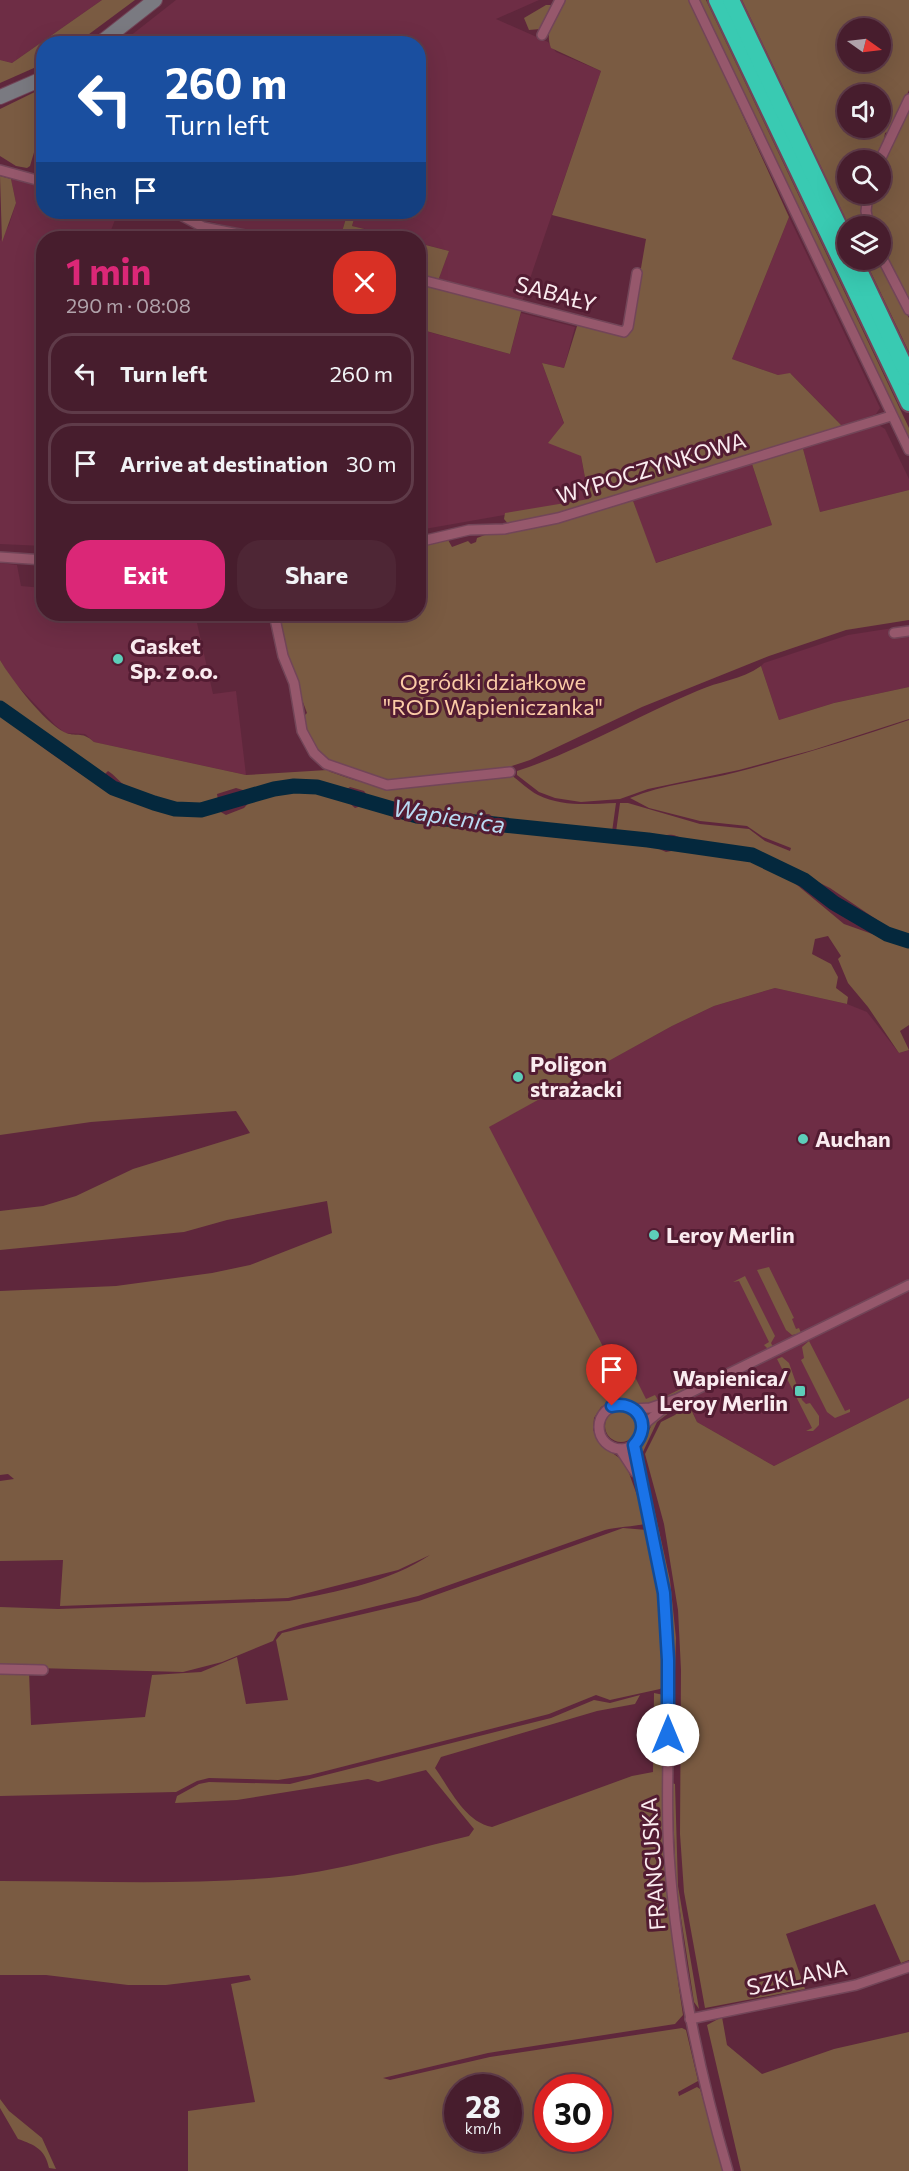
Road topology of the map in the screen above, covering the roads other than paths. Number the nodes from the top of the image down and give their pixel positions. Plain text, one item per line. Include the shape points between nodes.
1 (155, 0) edge
2 (560, 0) edge
3 (694, 0) edge
4 (717, 0) edge
5 (730, 0) edge
6 (542, 35) dead end
7 (109, 36) edge
8 (36, 81) edge
9 (0, 97) edge
10 (909, 99) edge
11 (885, 150) edge
12 (0, 170) edge
13 (36, 180) edge
14 (188, 219) edge
15 (837, 223) edge
16 (224, 231) edge
17 (859, 270) edge
18 (888, 270) edge
19 (637, 273) dead end
20 (426, 281) edge
21 (909, 310) edge
22 (909, 375) edge
23 (909, 403) edge
24 (891, 416) junction
25 (909, 450) edge
26 (426, 540) edge
27 (0, 557) edge
28 (36, 559) edge
29 (276, 621) edge
30 (909, 631) edge
31 (894, 633) dead end
32 (510, 772) dead end
33 (909, 1285) edge
34 (677, 1399) junction
35 (634, 1409) junction
36 (643, 1425) junction
37 (634, 1445) junction
38 (620, 1449) junction
39 (639, 1480) junction
40 (0, 1669) edge
41 (43, 1670) dead end
42 (909, 1967) edge
43 (690, 2019) junction
44 (728, 2171) edge

1 - 7 main road
2 - 6 street
3 - 24 street
4 - 23 highway
5 - 15 highway
8 - 9 main road
10 - 11 street
12 - 13 street
14 - 16 street
17 - 22 highway
18 - 21 street
19 - 20 street, SABAŁY via 624,332
24 - 25 street
24 - 26 street, WYPOCZYNKOWA via 558,518
27 - 28 street
29 - 32 street via 294,683 302,731 314,753 326,764 387,785
30 - 31 street
33 - 34 street
34 - 35 street
34 - 36 street
35 - 36 street
35 - 38 street via 620,1404 601,1416 601,1437
36 - 37 street
37 - 38 street
37 - 39 street, FRANCUSKA
38 - 39 street, FRANCUSKA
39 - 43 street, FRANCUSKA via 664,1593 669,1852
40 - 41 street
42 - 43 street, SZKLANA via 856,1985
43 - 44 street, FRANCUSKA

